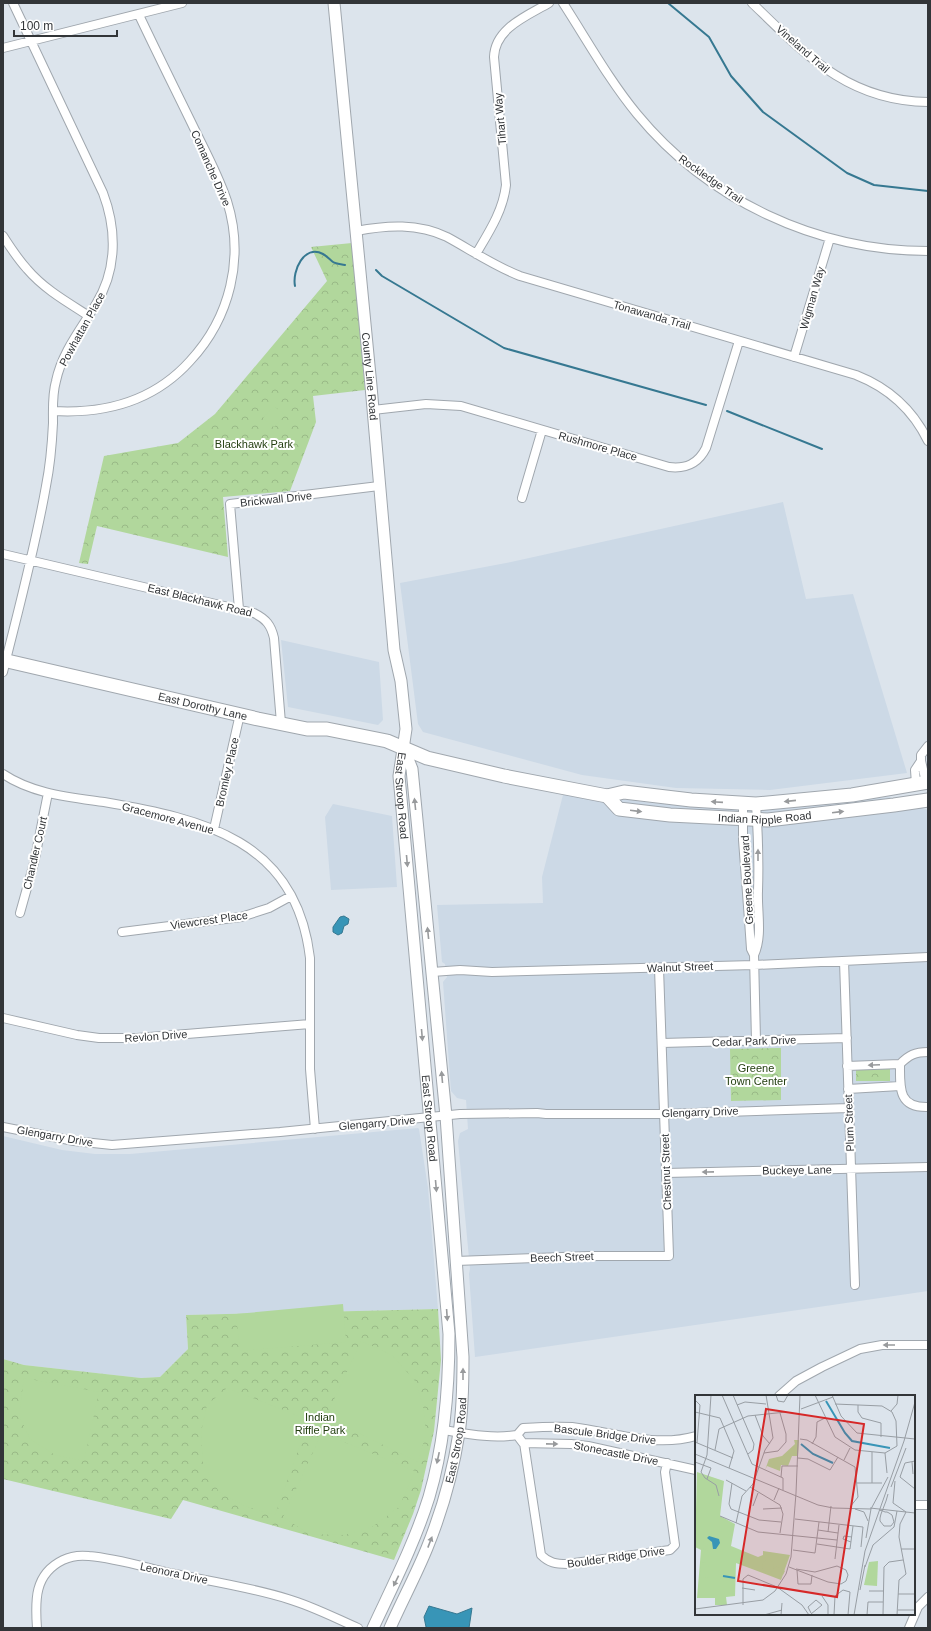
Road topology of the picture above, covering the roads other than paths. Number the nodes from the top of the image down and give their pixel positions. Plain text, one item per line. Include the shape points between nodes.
1 (13, 3) edge
2 (182, 3) edge
3 (334, 3) edge
4 (548, 3) edge
5 (563, 3) edge
6 (752, 3) edge
7 (139, 14) junction
8 (30, 41) junction
9 (3, 48) edge
10 (928, 102) edge
11 (356, 231) junction
12 (3, 236) edge
13 (830, 238) junction
14 (928, 250) edge
15 (476, 254) junction
16 (89, 316) junction
17 (739, 341) junction
18 (794, 357) junction
19 (373, 410) junction
20 (53, 411) junction
21 (542, 430) junction
22 (928, 441) edge
23 (379, 486) junction
24 (522, 498) dead end
25 (3, 554) edge
26 (30, 560) junction
27 (239, 609) junction
28 (4, 664) edge
29 (240, 714) junction
30 (281, 723) junction
31 (928, 746) edge
32 (404, 748) junction
33 (3, 774) edge
34 (924, 783) edge
35 (48, 793) junction
36 (607, 796) junction
37 (928, 800) edge
38 (743, 804) junction
39 (756, 804) junction
40 (894, 805) junction
41 (744, 819) junction
42 (757, 820) junction
43 (214, 829) junction
44 (421, 862) junction
45 (408, 878) junction
46 (291, 896) junction
47 (426, 912) junction
48 (20, 913) dead end
49 (122, 932) dead end
50 (754, 955) junction
51 (928, 957) edge
52 (844, 961) junction
53 (754, 965) junction
54 (659, 968) junction
55 (432, 972) junction
56 (3, 1018) edge
57 (310, 1024) junction
58 (847, 1038) junction
59 (756, 1041) junction
60 (662, 1044) junction
61 (928, 1052) edge
62 (900, 1064) junction
63 (847, 1066) junction
64 (900, 1086) junction
65 (848, 1089) junction
66 (928, 1107) edge
67 (849, 1108) junction
68 (664, 1114) junction
69 (446, 1116) junction
70 (430, 1118) junction
71 (3, 1127) edge
72 (315, 1128) junction
73 (928, 1167) edge
74 (851, 1169) junction
75 (666, 1173) junction
76 (669, 1256) joint
77 (456, 1261) junction
78 (854, 1285) dead end
79 (928, 1345) edge
80 (780, 1395) edge
81 (444, 1430) junction
82 (459, 1433) junction
83 (517, 1435) junction
84 (695, 1436) edge
85 (524, 1443) junction
86 (667, 1463) junction
87 (695, 1470) edge
88 (915, 1505) edge
89 (928, 1505) edge
90 (928, 1597) edge
91 (915, 1614) edge
92 (915, 1615) edge
93 (37, 1628) edge
94 (358, 1628) edge
95 (373, 1628) edge
96 (390, 1628) edge
97 (909, 1628) edge

1 - 8 street, Powhattan Place
2 - 7 street
3 - 11 main road, County Line Road
4 - 15 street, Tihart Way via 507,29 496,45 494,56 505,196 500,212
5 - 13 street, Rockledge Trail via 620,91 637,114 672,151 708,180 752,207 792,226
6 - 10 street, Vineland Trail via 810,57 848,84 876,95
7 - 8 street
7 - 20 street, Comanche Drive via 227,200 234,243 233,276 224,309 211,334 200,351 175,376 151,392 123,404 87,412
8 - 9 street
8 - 16 street, Powhattan Place via 103,193 111,218 113,243 110,269 103,292
11 - 15 street, Tonawanda Trail via 393,226 421,228 446,237
11 - 19 main road, County Line Road
12 - 16 street via 17,257 46,288
13 - 14 street, Rockledge Trail via 881,248
13 - 18 street, Wigman Way
15 - 17 street, Tonawanda Trail via 520,276
16 - 20 street, Powhattan Place via 70,345 59,369
17 - 18 street, Tonawanda Trail
17 - 21 street, Rushmore Place via 706,448 700,458 690,465 681,468 669,467
18 - 22 street, Tonawanda Trail via 856,375 877,384 904,406
19 - 21 street, Rushmore Place via 426,404 450,405 473,409
19 - 23 main road, County Line Road
20 - 26 street, Powhattan Place via 50,465
21 - 24 street
23 - 27 street, Brickwall Drive via 230,504
23 - 32 main road, County Line Road via 394,650 401,681 406,729
25 - 26 street, East Blackhawk Road
26 - 27 street, East Blackhawk Road
26 - 28 street, Powhattan Place
27 - 30 street, East Blackhawk Road via 260,616 272,629
28 - 29 main road, East Dorothy Lane
29 - 30 main road, East Dorothy Lane
29 - 43 street, Bromley Place
30 - 32 main road, East Dorothy Lane via 387,741
31 - 34 street via 921,755
32 - 36 main road, Indian Ripple Road via 426,758
44 -> 32 main road, East Stroop Road via 412,769
32 -> 45 main road, East Stroop Road via 399,776
33 - 35 street, Gracemore Avenue
34 -> 39 main road, Indian Ripple Road via 852,795
34 - 40 main road via 921,794 903,797
35 - 43 street, Gracemore Avenue via 121,805
35 - 48 street, Chandler Court via 34,863
38 -> 36 main road, Indian Ripple Road via 624,792
36 -> 41 main road, Indian Ripple Road via 619,809
37 - 40 main road, Indian Ripple Road
38 - 39 main road, Indian Ripple Road
38 - 41 street, Greene Boulevard
39 - 42 street, Greene Boulevard
42 -> 40 main road, Indian Ripple Road
41 - 42 main road, Indian Ripple Road
41 - 50 street, Greene Boulevard via 743,840 751,949
50 -> 42 street, Greene Boulevard via 757,948 758,923
43 - 46 street, Gracemore Avenue via 232,836 259,855
44 - 45 main road via 415,873
44 - 47 main road, East Stroop Road
45 - 47 main road via 415,885 416,896
45 -> 70 main road, East Stroop Road
46 - 49 street, Viewcrest Place via 269,908 241,917
46 - 57 street, Gracemore Avenue via 300,912 308,944
55 -> 47 main road, East Stroop Road
50 - 53 street, Greene Boulevard
51 - 52 street, Walnut Street
52 - 53 street, Walnut Street
52 - 58 street, Plum Street
53 - 54 street, Walnut Street
53 - 59 street, Greene Boulevard
54 - 55 street, Walnut Street
54 - 60 street, Chestnut Street
69 -> 55 main road, East Stroop Road
56 - 57 street, Revlon Drive via 77,1035 110,1039
57 - 72 street, Gracemore Avenue via 310,1069
58 - 59 street, Cedar Park Drive
58 - 63 street, Plum Street
59 - 60 street, Cedar Park Drive
60 - 68 street, Chestnut Street
61 - 62 street via 907,1056
62 -> 63 street
62 - 64 street
63 - 65 street, Plum Street
64 - 65 street
64 - 66 street via 907,1103
65 - 67 street, Plum Street
67 - 68 street, Glengarry Drive
67 - 74 street, Plum Street
68 - 69 street, Glengarry Drive via 495,1113
68 - 75 street, Chestnut Street
69 - 70 street, Glengarry Drive
69 - 77 main road, East Stroop Road
70 - 72 street, Glengarry Drive
70 -> 81 main road, East Stroop Road via 448,1334 448,1385
71 - 72 street, Glengarry Drive via 112,1145
73 - 74 street, Buckeye Lane
74 -> 75 street, Buckeye Lane
74 - 78 street, Plum Street
75 - 76 street, Chestnut Street
76 - 77 street, Beech Street
82 -> 77 main road, East Stroop Road via 463,1396 463,1357
79 -> 80 street via 882,1345 860,1349 796,1381
81 - 82 street
81 -> 95 main road, East Stroop Road via 436,1472 421,1521
82 - 83 street via 503,1438
96 -> 82 main road, East Stroop Road via 438,1520
83 - 84 street, Bascule Bridge Drive via 523,1428 559,1426 651,1441
83 - 85 street
85 -> 86 street, Stonecastle Drive via 577,1445
85 - 86 street, Boulder Ridge Drive via 541,1555 548,1562 556,1564 670,1550 675,1545 665,1472
86 - 87 street, Stonecastle Drive
88 - 89 street
90 - 91 street
92 - 97 street
93 - 94 street, Leonora Drive via 36,1600 43,1577 60,1561 91,1556 277,1596 306,1605

